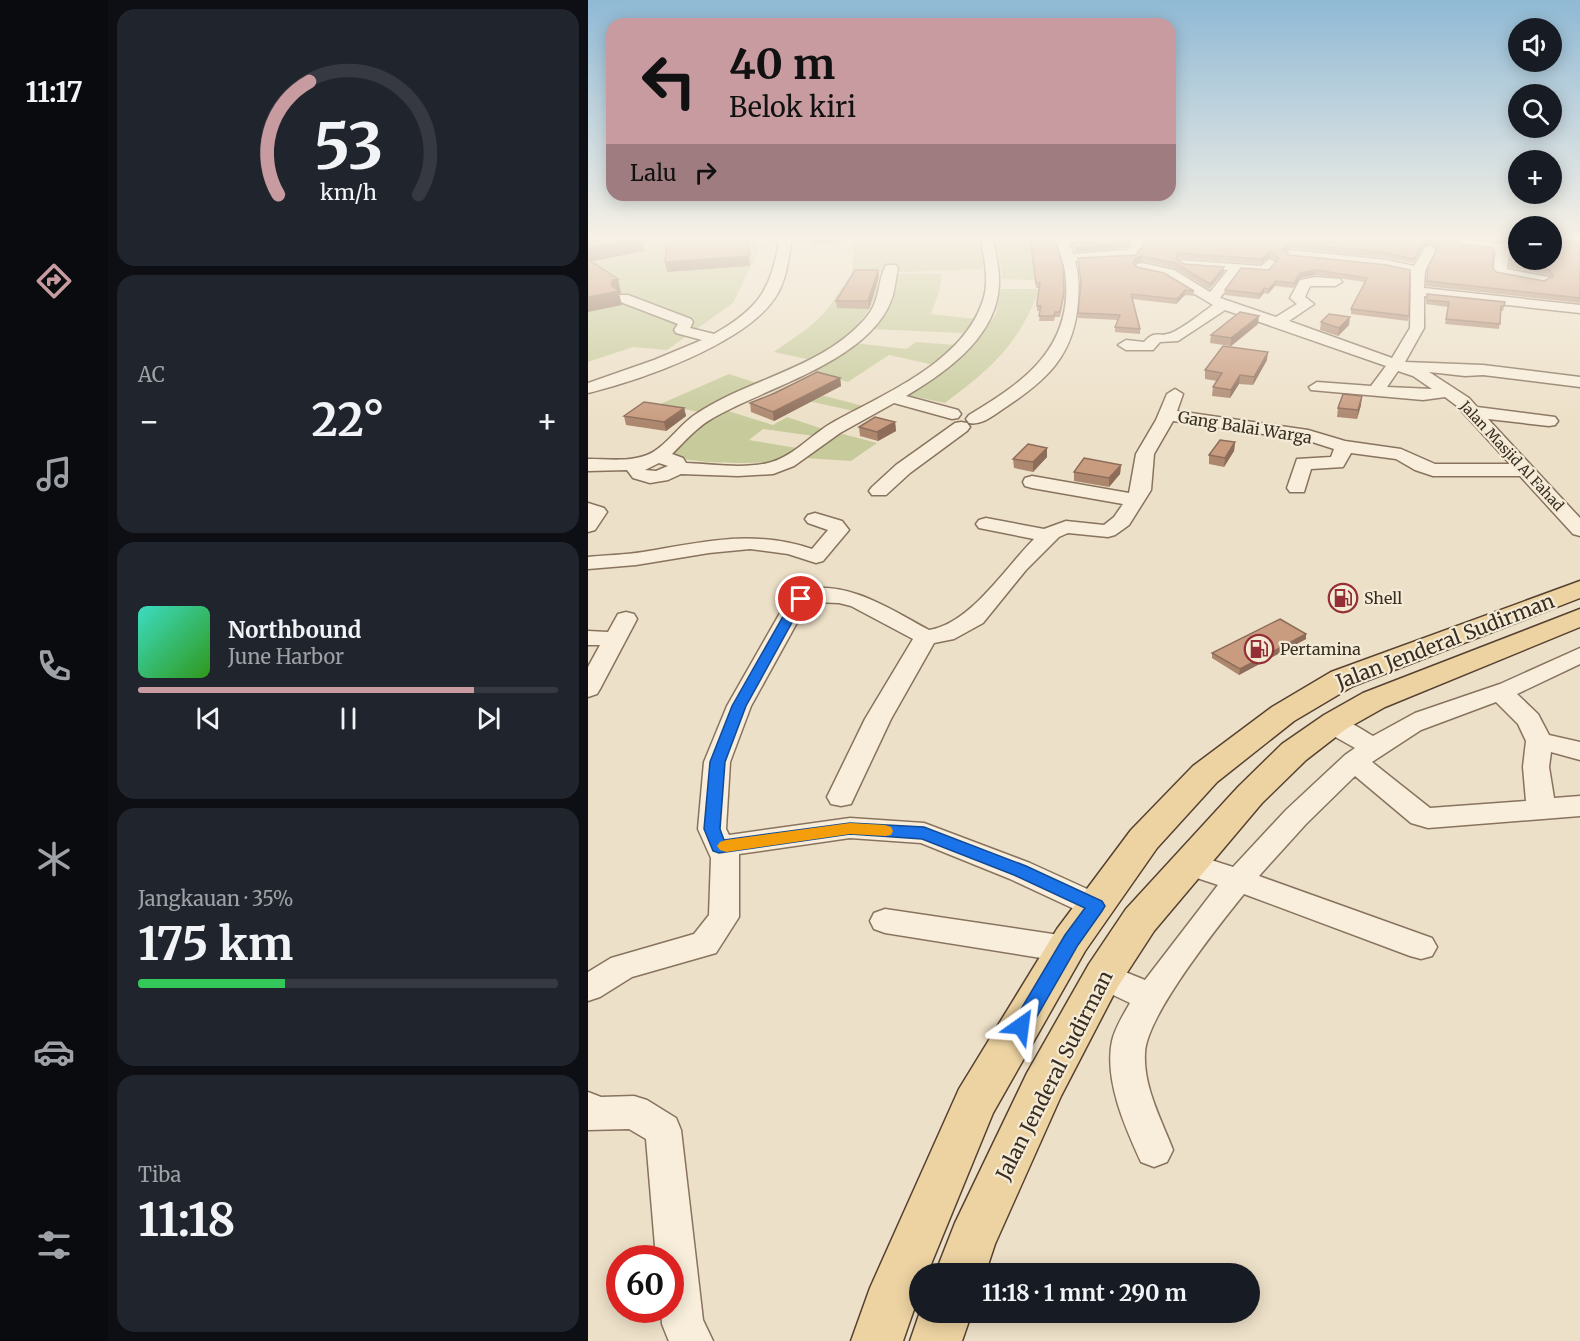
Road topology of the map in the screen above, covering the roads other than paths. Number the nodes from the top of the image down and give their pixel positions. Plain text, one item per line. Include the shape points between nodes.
1 (625, 299) edge
2 (755, 299) edge
3 (767, 299) edge
4 (886, 299) edge
5 (990, 299) edge
6 (1071, 299) edge
7 (1211, 299) edge
8 (1219, 299) edge
9 (1298, 299) edge
10 (1418, 299) edge
11 (1463, 299) edge
12 (1217, 302) junction
13 (1580, 309) edge
14 (1278, 322) junction
15 (709, 337) junction
16 (1126, 345) dead end
17 (1398, 365) junction
18 (588, 381) edge
19 (1580, 382) edge
20 (1317, 387) dead end
21 (588, 388) edge
22 (1375, 392) junction
23 (1449, 392) junction
24 (888, 401) junction
25 (1473, 412) junction
26 (957, 420) junction
27 (1549, 421) dead end
28 (1343, 446) junction
29 (588, 465) edge
30 (644, 465) junction
31 (677, 465) junction
32 (1524, 470) junction
33 (588, 473) edge
34 (1032, 482) dead end
35 (1298, 488) dead end
36 (879, 491) dead end
37 (1135, 500) junction
38 (588, 509) edge
39 (815, 519) dead end
40 (986, 524) dead end
41 (588, 526) edge
42 (1580, 530) edge
43 (1048, 536) junction
44 (816, 557) junction
45 (588, 563) edge
46 (816, 594) junction
47 (1579, 611) edge
48 (926, 637) junction
49 (588, 638) edge
50 (1580, 655) edge
51 (588, 690) edge
52 (1500, 692) junction
53 (1332, 724) junction
54 (1539, 741) junction
55 (1580, 751) edge
56 (1365, 754) junction
57 (841, 797) dead end
58 (1580, 806) edge
59 (1541, 808) junction
60 (719, 847) junction
61 (1189, 864) junction
62 (1239, 880) junction
63 (1096, 906) junction
64 (885, 921) dead end
65 (1421, 947) dead end
66 (1066, 949) junction
67 (1103, 976) junction
68 (588, 988) edge
69 (1151, 998) junction
70 (588, 1108) edge
71 (1154, 1150) dead end
72 (964, 1263) edge
73 (942, 1323) edge
74 (692, 1341) edge
75 (877, 1341) edge
76 (936, 1341) edge

1 - 15 street via 686,322 681,330
2 - 15 street
3 - 15 street via 754,313
4 - 30 street via 854,336 800,371 703,416
5 - 24 street via 974,332 954,355
6 - 26 street via 1069,325 1062,342 1029,382
7 - 12 street, Jalan Masjid Al Fahad
8 - 12 street
9 - 14 street via 1307,304
10 - 17 street via 1417,328
11 - 13 street via 1508,306
12 - 14 street, Jalan Masjid Al Fahad
12 - 16 street via 1173,338 1157,338 1148,348
14 - 17 street, Jalan Masjid Al Fahad
15 - 18 street
15 - 21 street via 669,360
17 - 19 street
17 - 22 street
17 - 23 street, Jalan Masjid Al Fahad
20 - 22 street
22 - 23 street
23 - 25 street, Jalan Masjid Al Fahad
24 - 26 street
24 - 31 street via 773,468 730,470
25 - 27 street
25 - 32 street, Jalan Masjid Al Fahad
26 - 36 street
28 - 32 street, Gang Balai Warga via 1401,454 1433,470
28 - 35 street via 1337,462 1303,463
28 - 37 street, Gang Balai Warga via 1171,404 1145,454 1141,490
29 - 30 street
30 - 31 street via 666,458
30 - 31 street via 643,476 658,476
30 - 33 street
32 - 42 street, Jalan Masjid Al Fahad
34 - 37 street
37 - 43 street, Gang Balai Warga via 1122,521 1108,531 1066,527
38 - 41 street via 597,512
39 - 44 street via 839,530
40 - 43 street
43 - 48 street via 975,618 946,634
44 - 45 street via 793,548 727,543
44 - 46 street
46 - 48 street via 859,601
46 - 60 street via 801,599 795,606 739,706 724,743 717,762 712,810 712,829
47 - 53 main road, Jalan Jenderal Sudirman via 1374,700
47 - 63 main road, Jalan Jenderal Sudirman via 1342,679 1283,714 1205,774 1144,839
48 - 57 street via 878,719
49 - 51 street via 620,629
50 - 52 street
52 - 54 street via 1529,720
52 - 56 street via 1418,721
53 - 56 street
53 - 61 main road, Jalan Jenderal Sudirman via 1294,752 1257,787
54 - 55 street
54 - 59 street via 1536,767
56 - 59 street via 1421,816
56 - 62 street via 1316,796
58 - 59 street
60 - 63 street via 850,828 924,833
60 - 68 street via 726,858 723,917 705,944 622,967
61 - 62 street
61 - 67 main road, Jalan Jenderal Sudirman via 1140,920
62 - 65 street
62 - 69 street via 1195,933
63 - 66 main road, Jalan Jenderal Sudirman
64 - 66 street
66 - 75 main road, Jalan Jenderal Sudirman via 975,1103 888,1306
67 - 69 street
67 - 72 main road, Jalan Jenderal Sudirman via 1043,1087
69 - 71 street via 1129,1039 1128,1058 1132,1085
70 - 74 street via 590,1114 634,1112 663,1130 683,1324
73 - 76 main road

